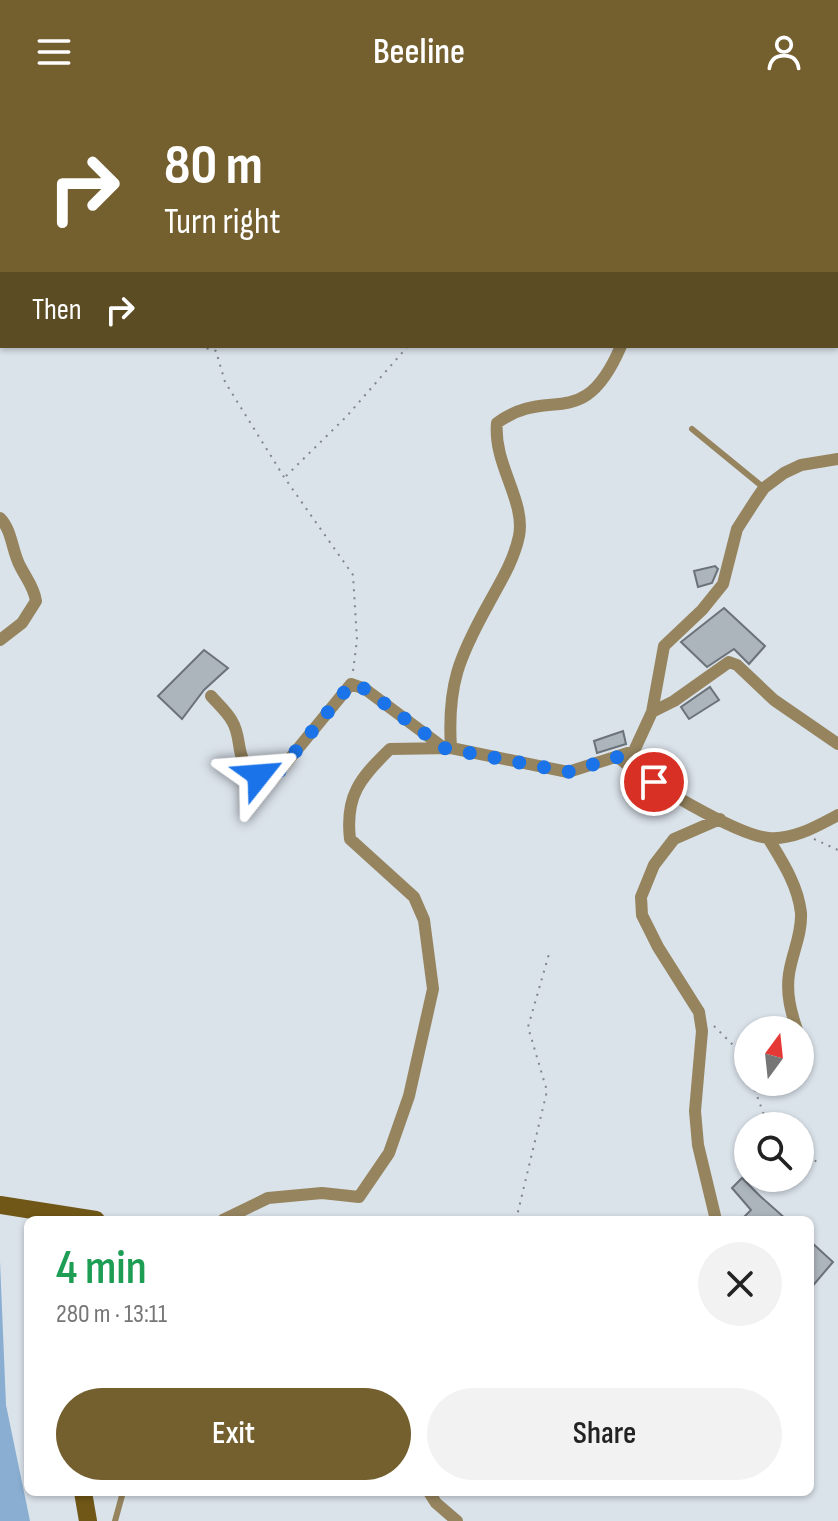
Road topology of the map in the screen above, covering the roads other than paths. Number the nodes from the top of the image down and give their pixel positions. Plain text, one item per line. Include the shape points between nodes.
1 (620, 348) edge
2 (692, 429) dead end
3 (838, 459) edge
4 (764, 488) junction
5 (0, 518) edge
6 (0, 640) edge
7 (211, 696) dead end
8 (652, 712) junction
9 (838, 744) edge
10 (447, 748) junction
11 (618, 757) junction
12 (838, 815) edge
13 (720, 819) junction
14 (768, 838) junction
15 (792, 1016) edge
16 (0, 1205) edge
17 (70, 1216) edge
18 (231, 1216) edge
19 (715, 1216) edge
20 (84, 1496) edge
21 (122, 1496) edge
22 (432, 1496) edge
23 (88, 1521) edge
24 (115, 1521) edge
25 (457, 1521) edge

1 - 10 street via 595,391 497,423 495,445 520,533 454,677
2 - 4 lane
3 - 4 street via 801,465
4 - 8 street via 737,529 723,584 664,646
5 - 6 street via 36,601 22,623
7 - 10 street via 234,724 238,754 259,775 273,779 351,684
8 - 9 street via 729,662
8 - 11 street via 634,751
10 - 11 street via 568,772
10 - 18 street via 390,749 365,774 347,813 350,839 414,897 424,920 432,975 409,1096 389,1153 359,1197 322,1193 268,1198
11 - 13 street
12 - 14 street via 801,834
13 - 14 street
13 - 19 street via 674,839 654,865 641,897 642,915 658,947 699,1012 695,1111
14 - 15 street via 792,878 801,911 789,975
16 - 17 street
20 - 23 street
21 - 24 lane
22 - 25 street

